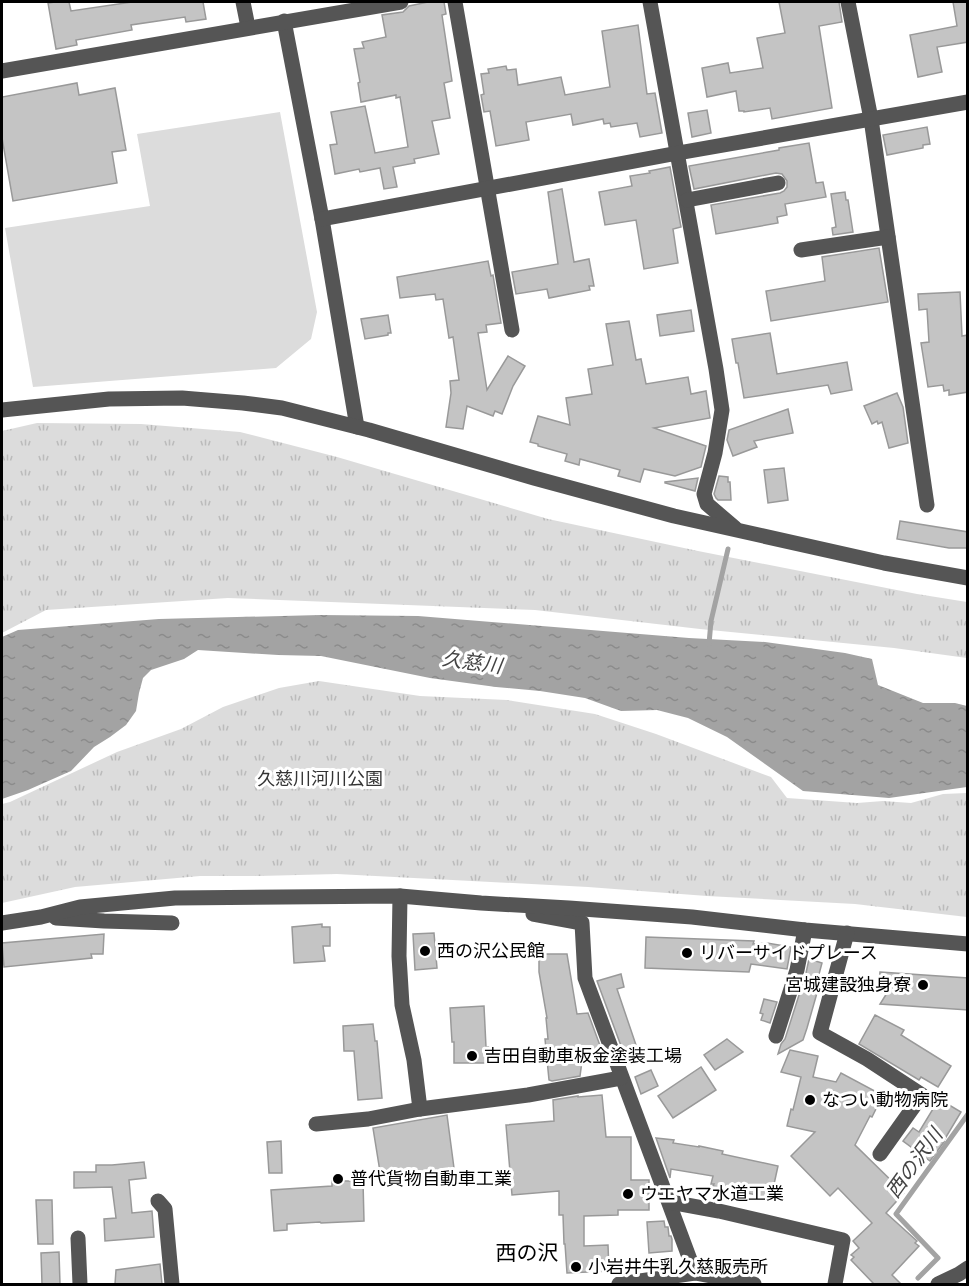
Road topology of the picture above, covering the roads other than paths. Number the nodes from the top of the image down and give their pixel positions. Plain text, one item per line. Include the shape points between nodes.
1 (243, 2) edge
2 (401, 2) edge
3 (455, 2) edge
4 (650, 2) edge
5 (848, 2) edge
6 (284, 21) junction
7 (248, 27) junction
8 (2, 71) edge
9 (968, 102) edge
10 (871, 119) junction
11 (678, 153) junction
12 (778, 183) dead end
13 (487, 188) junction
14 (687, 200) junction
15 (322, 219) junction
16 (888, 237) junction
17 (801, 250) dead end
18 (512, 330) dead end
19 (2, 410) edge
20 (357, 427) junction
21 (927, 505) dead end
22 (737, 530) junction
23 (968, 578) edge
24 (400, 896) junction
25 (481, 903) junction
26 (41, 916) junction
27 (2, 923) edge
28 (172, 923) dead end
29 (806, 930) junction
30 (848, 933) junction
31 (968, 944) edge
32 (776, 1036) dead end
33 (621, 1078) junction
34 (420, 1109) junction
35 (316, 1124) dead end
36 (880, 1154) dead end
37 (158, 1201) dead end
38 (669, 1202) junction
39 (78, 1238) dead end
40 (968, 1268) edge
41 (695, 1273) junction
42 (80, 1284) edge
43 (172, 1284) edge
44 (619, 1284) edge
45 (754, 1284) edge
46 (835, 1284) edge
47 (938, 1284) edge

1 - 7 street
2 - 6 street
3 - 13 street
4 - 11 street
5 - 10 street
6 - 7 street
6 - 15 street
7 - 8 street
9 - 10 street
10 - 11 street
10 - 16 street
11 - 13 street
11 - 14 street
12 - 14 street
13 - 15 street
13 - 18 street
14 - 22 street via 722,410 704,494 707,504
15 - 20 street
16 - 17 street
16 - 21 street
19 - 20 street via 109,399 182,398 282,408
20 - 22 street
22 - 23 street
24 - 25 street
24 - 26 street via 175,898 80,907
24 - 34 street via 402,1005
25 - 29 street via 692,917
25 - 33 street via 582,923 585,978
26 - 27 street
26 - 28 street
29 - 30 street
29 - 32 street
30 - 31 street
30 - 36 street via 820,1033 922,1095
33 - 34 street
33 - 38 street
34 - 35 street
37 - 43 street via 165,1209
38 - 41 street
38 - 46 street via 843,1240
39 - 42 street
40 - 47 street
41 - 44 street
41 - 45 street

